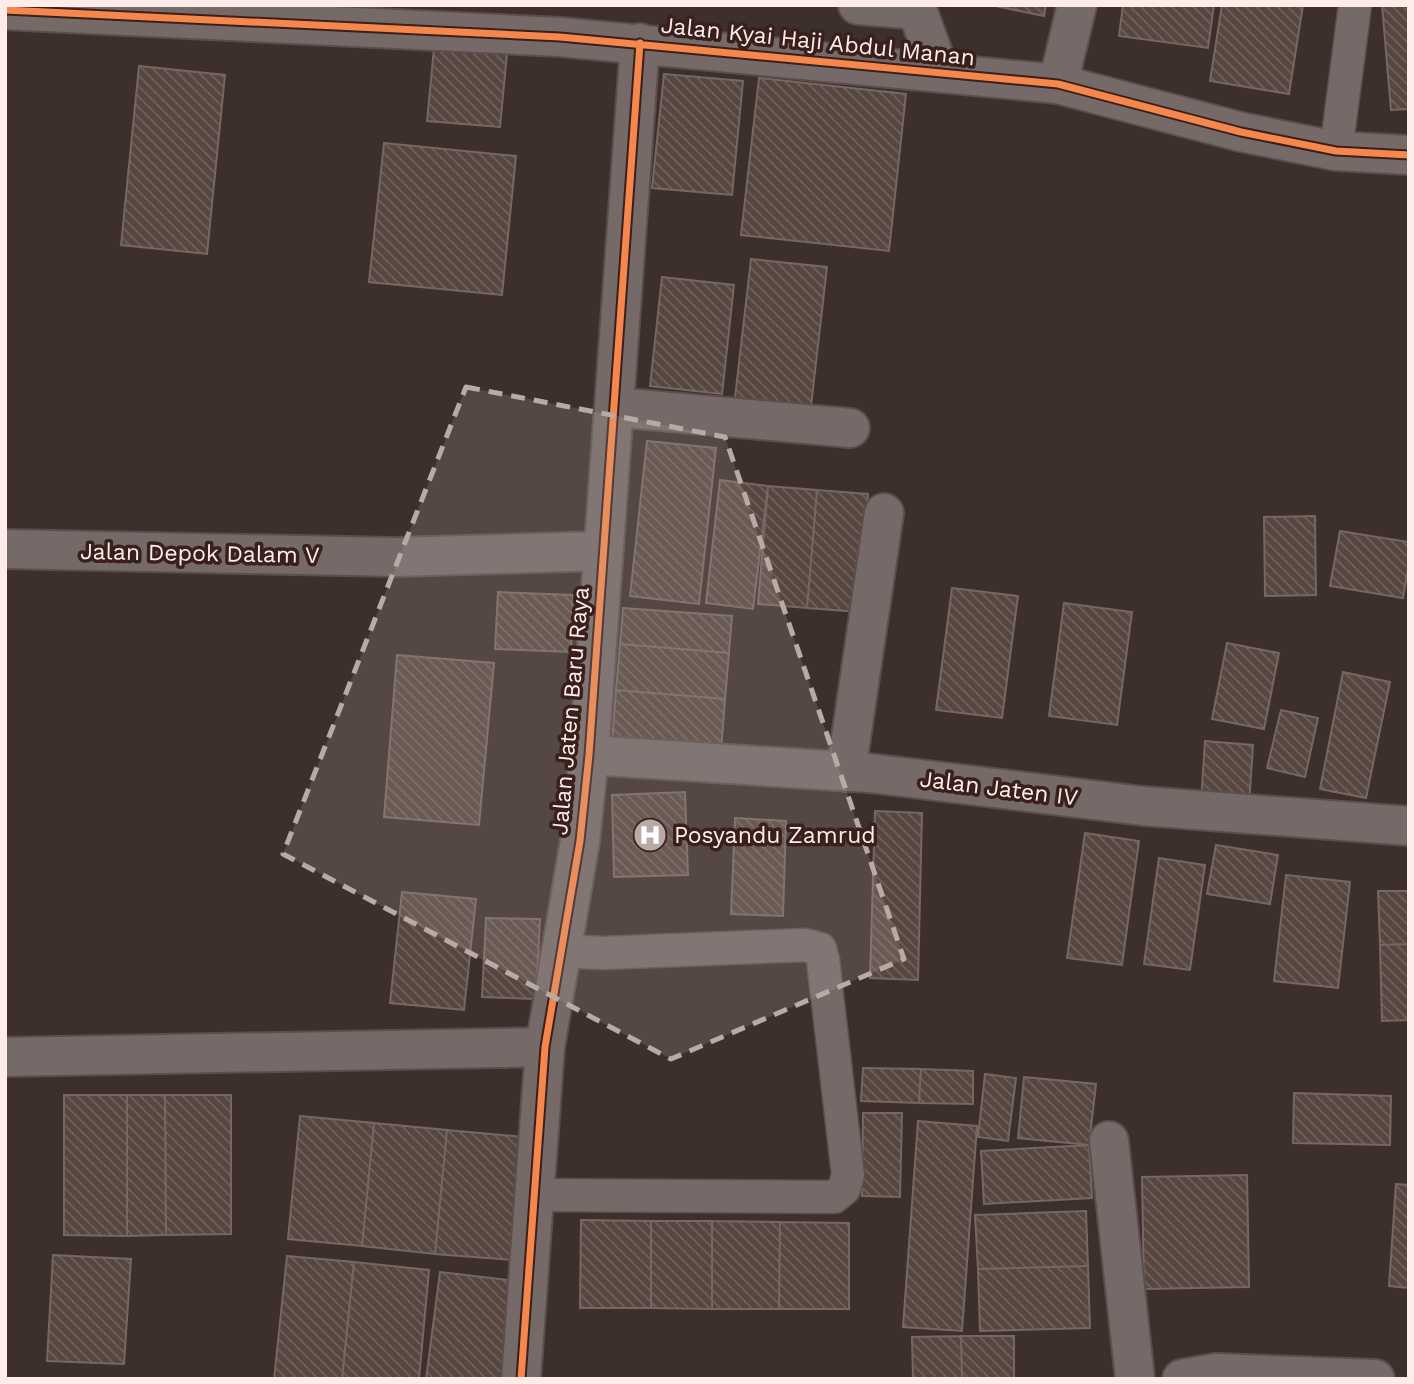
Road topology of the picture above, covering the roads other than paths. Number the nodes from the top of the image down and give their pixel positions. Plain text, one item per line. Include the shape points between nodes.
1 (858, 5) edge
2 (1077, 5) edge
3 (1355, 5) edge
4 (29, 9) edge
5 (640, 43) junction
6 (940, 72) junction
7 (1058, 84) junction
8 (1336, 151) junction
9 (1409, 155) edge
10 (615, 407) junction
11 (850, 428) dead end
12 (884, 513) dead end
13 (5, 549) edge
14 (603, 551) junction
15 (589, 755) junction
16 (846, 772) junction
17 (1409, 826) edge
18 (562, 951) junction
19 (545, 1047) junction
20 (5, 1057) edge
21 (1109, 1141) dead end
22 (536, 1195) junction
23 (521, 1379) edge
24 (1135, 1379) edge
25 (1182, 1379) edge
26 (1375, 1379) edge

1 - 6 street via 908,9 919,15
2 - 7 street
3 - 8 lane
4 - 5 street, Jalan Kyai Haji Abdul Manan
5 - 6 street, Jalan Kyai Haji Abdul Manan
5 - 10 street, Jalan Jaten Baru Raya
6 - 7 street, Jalan Kyai Haji Abdul Manan
7 - 8 street, Jalan Kyai Haji Abdul Manan via 1241,132
8 - 9 street, Jalan Kyai Haji Abdul Manan
10 - 11 street
10 - 14 street, Jalan Jaten Baru Raya
12 - 16 street
13 - 14 street, Jalan Depok Dalam V via 394,557
14 - 15 street, Jalan Jaten Baru Raya
15 - 16 street, Jalan Jaten IV
15 - 18 street, Jalan Jaten Baru Raya
16 - 17 street, Jalan Jaten IV via 1143,806
18 - 19 street, Jalan Jaten Baru Raya
18 - 22 lane via 805,945 820,949 848,1175 844,1189 834,1197
19 - 20 street
19 - 22 street, Jalan Jaten Baru Raya
21 - 24 street
22 - 23 street, Jalan Jaten Baru Raya
25 - 26 street via 1216,1373

